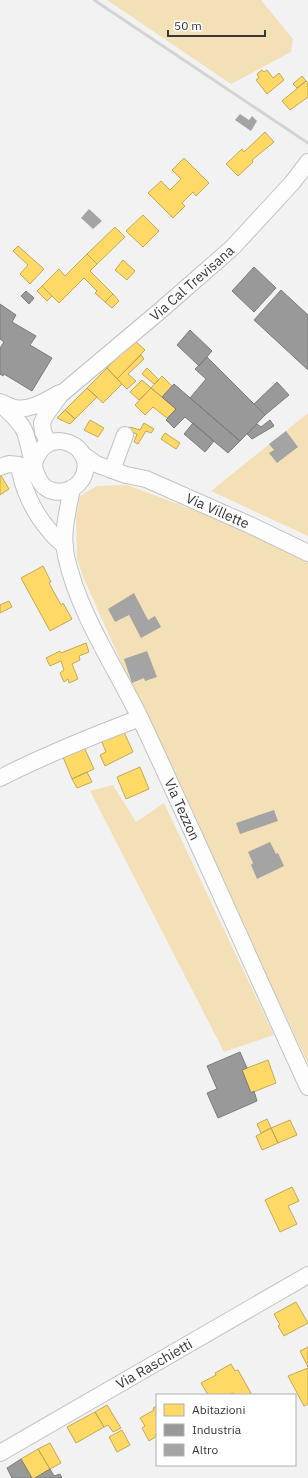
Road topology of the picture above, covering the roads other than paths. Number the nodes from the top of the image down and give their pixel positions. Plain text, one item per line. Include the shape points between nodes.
1 (308, 162) edge
2 (62, 393) junction
3 (0, 403) edge
4 (125, 435) dead end
5 (47, 444) junction
6 (78, 449) junction
7 (34, 464) junction
8 (0, 467) edge
9 (119, 472) junction
10 (76, 485) junction
11 (44, 486) junction
12 (65, 538) junction
13 (308, 553) edge
14 (140, 718) junction
15 (0, 778) edge
16 (308, 1087) edge
17 (308, 1276) edge
18 (0, 1453) edge

1 - 2 street, Via Cal Trevisana via 232,248
2 - 3 street, Via Cal Trevisana via 24,409
2 - 5 street, Via Cal Trevisana via 42,423
2 - 6 street via 55,412 54,427 57,433
3 - 5 street via 23,415
3 - 7 street via 24,430
4 - 9 street
5 - 6 street, Via Villette via 60,440
5 - 7 street via 40,450
6 - 9 street, Via Villette via 96,464
6 - 10 street via 85,460 85,468 84,475
7 - 11 street via 38,480
8 - 12 street via 9,464 19,465 24,488 37,514 49,530
9 - 10 street, Via Villette via 91,478
9 - 13 street, Via Villette via 146,479
10 - 11 street, Via Villette via 57,492
10 - 12 street, Via Tezzon
11 - 12 street, Via Tezzon via 55,500
12 - 14 street, Via Tezzon via 66,557 86,614
14 - 15 street via 91,736
14 - 16 street, Via Tezzon
17 - 18 street, Via Raschietti

